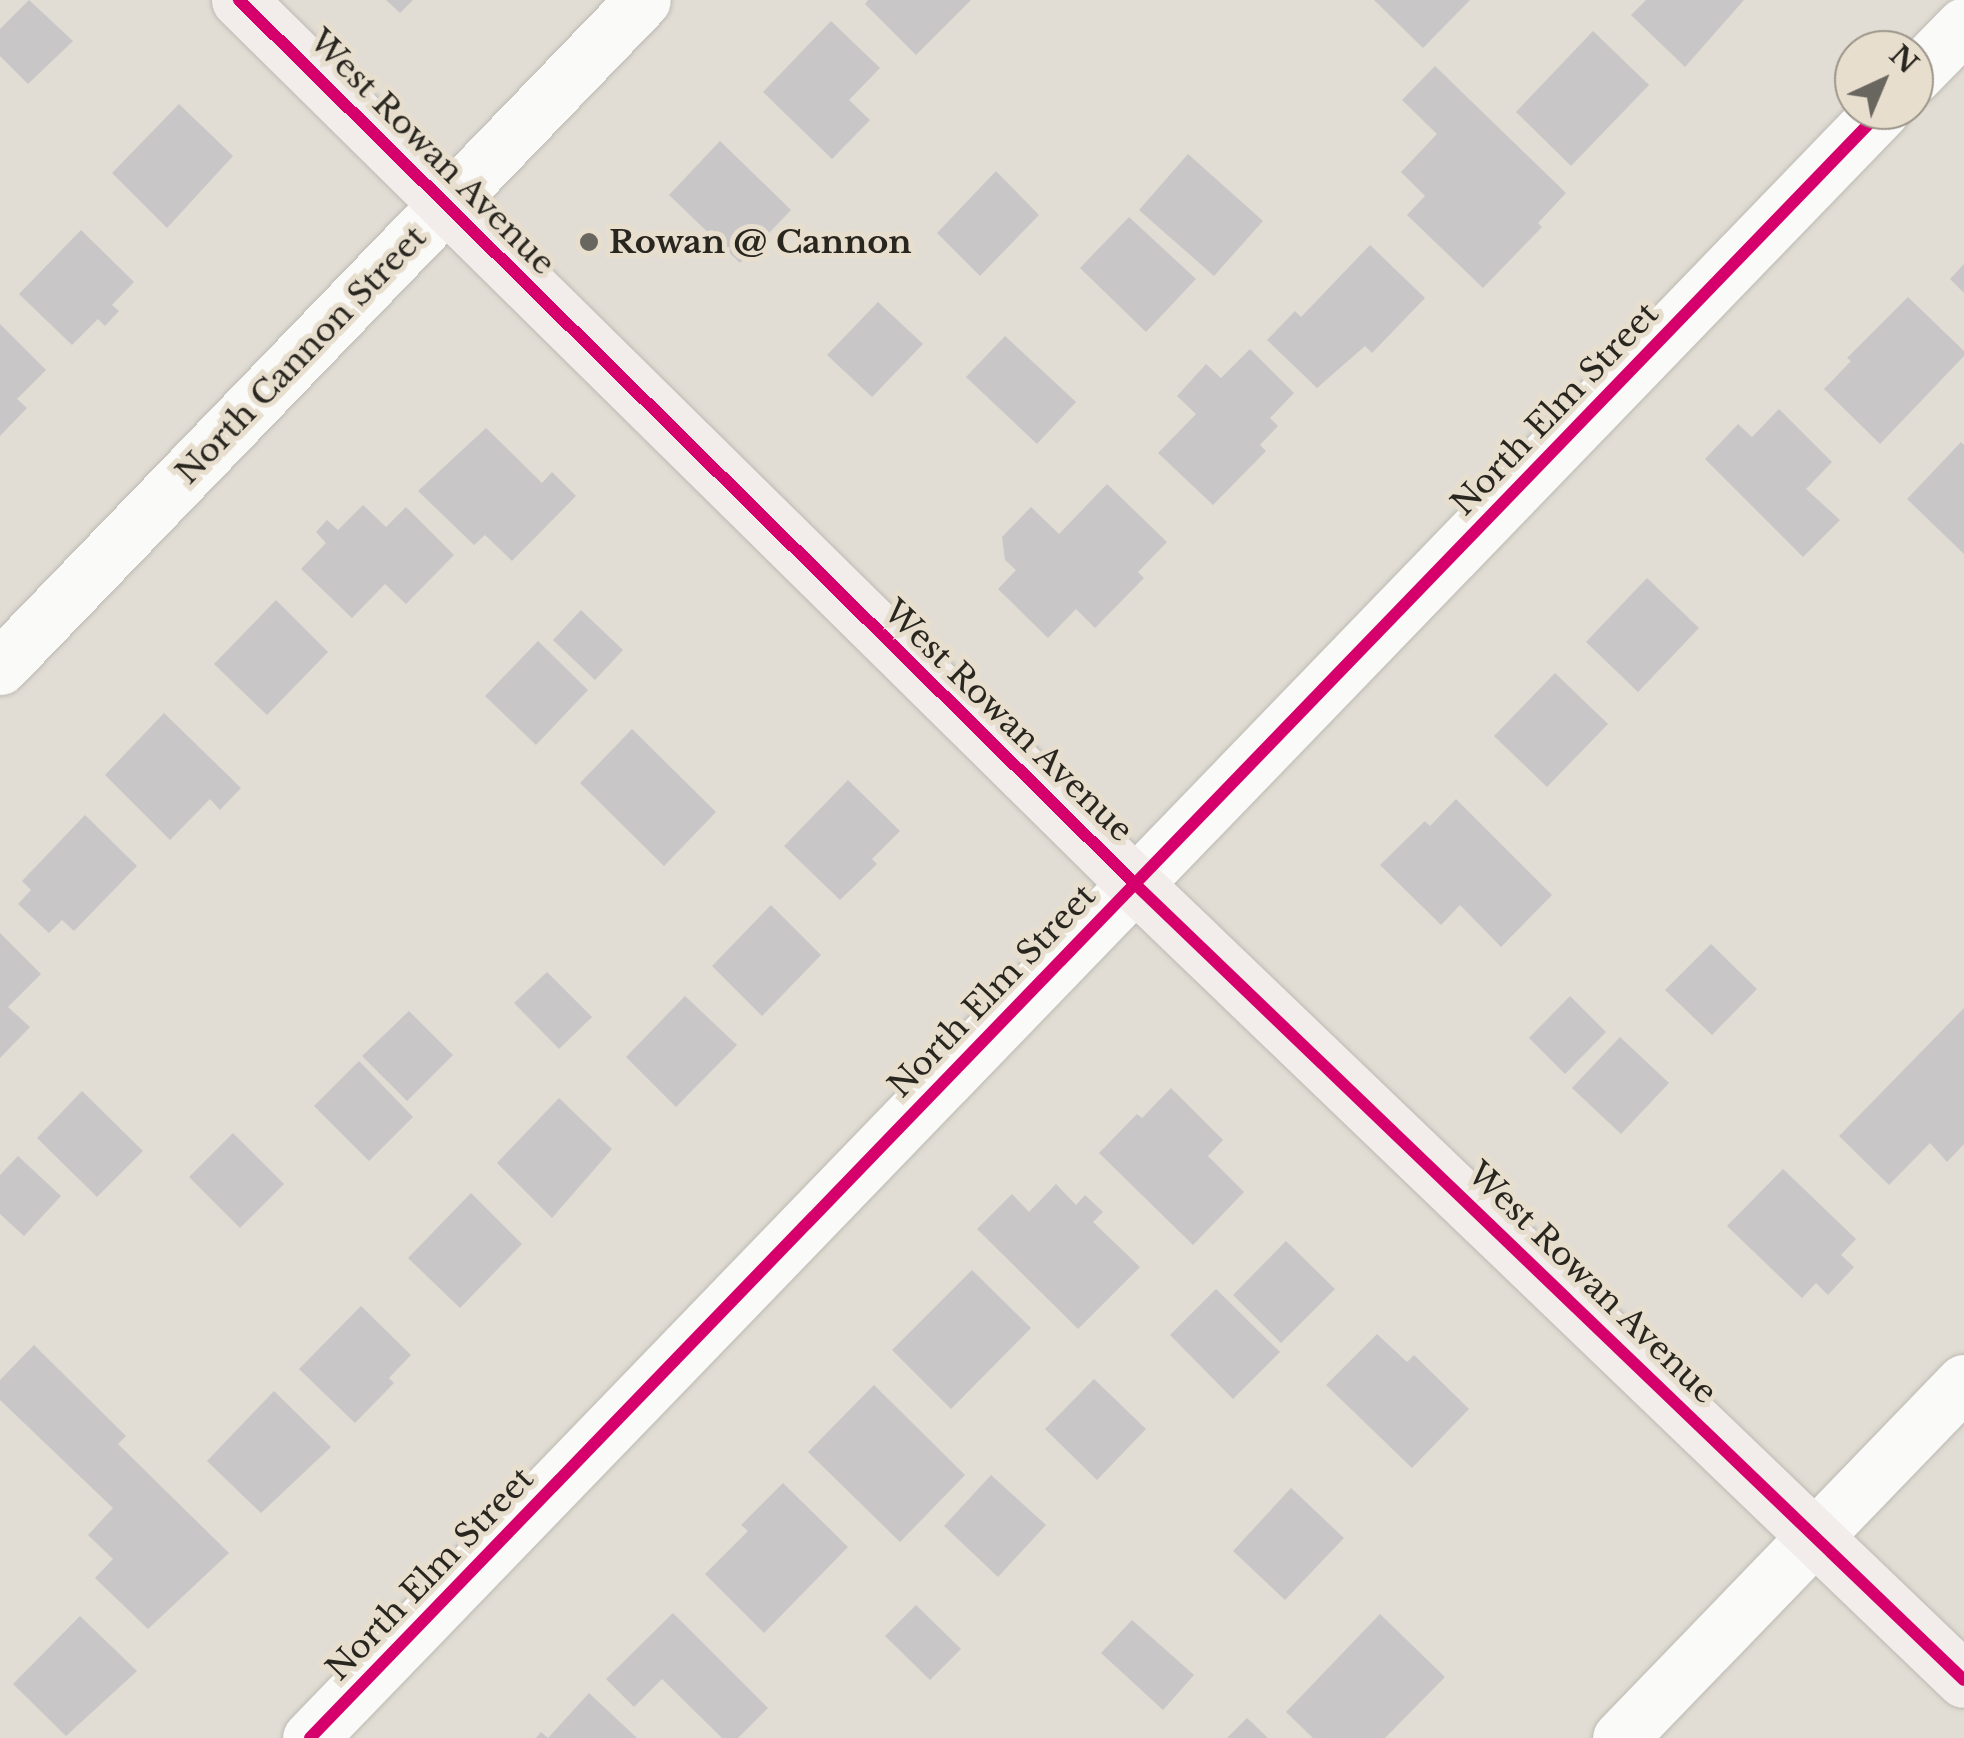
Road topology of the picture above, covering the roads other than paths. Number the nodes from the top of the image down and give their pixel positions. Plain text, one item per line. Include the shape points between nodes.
1 (239, 0) edge
2 (644, 0) edge
3 (1964, 25) edge
4 (1934, 56) edge
5 (1863, 130) edge
6 (447, 203) junction
7 (0, 667) edge
8 (1135, 884) junction
9 (1964, 1382) edge
10 (1815, 1535) junction
11 (1964, 1680) edge
12 (310, 1738) edge
13 (1620, 1738) edge

1 - 6 street, West Rowan Avenue
2 - 6 street, North Cannon Street
3 - 4 street
5 - 8 street, North Elm Street
6 - 7 street, North Cannon Street
6 - 8 street, West Rowan Avenue
8 - 10 street, West Rowan Avenue
8 - 12 street, North Elm Street
9 - 10 street
10 - 11 street, West Rowan Avenue
10 - 13 street

